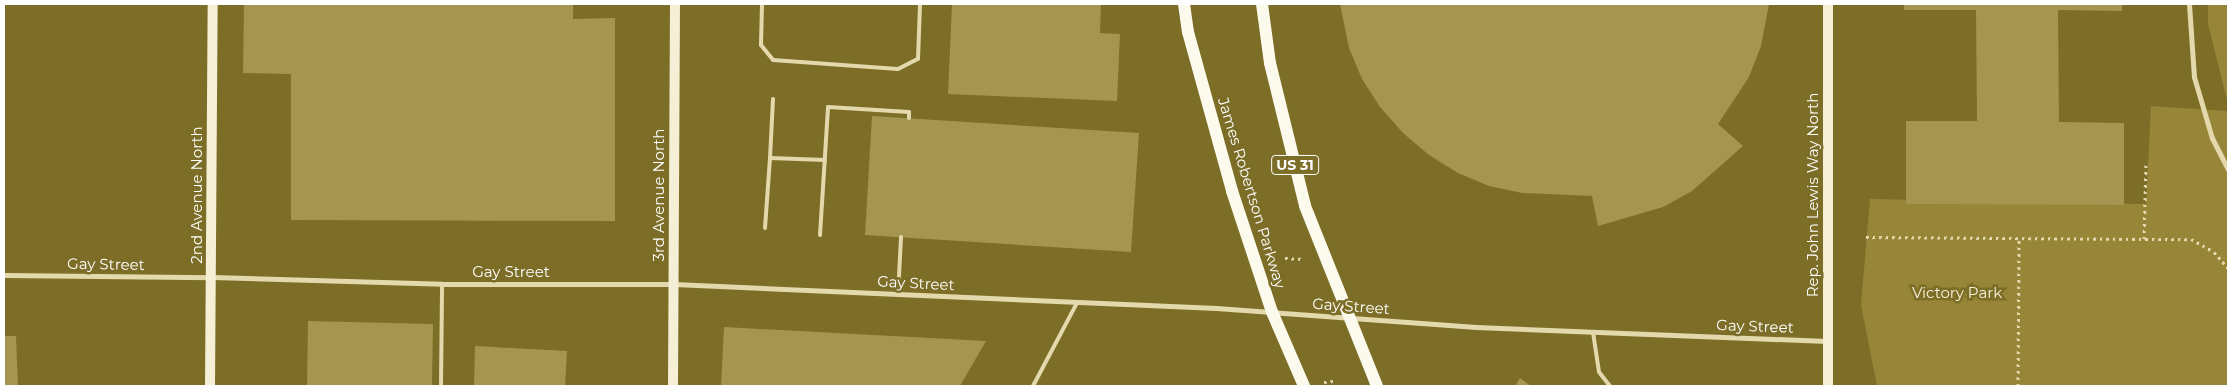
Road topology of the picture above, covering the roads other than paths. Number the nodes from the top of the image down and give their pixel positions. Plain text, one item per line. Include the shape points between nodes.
1 (213, 4) edge
2 (675, 4) edge
3 (762, 4) edge
4 (920, 4) edge
5 (1184, 4) edge
6 (1262, 4) edge
7 (1828, 4) edge
8 (2189, 4) edge
9 (773, 99) dead end
10 (909, 118) dead end
11 (770, 158) junction
12 (825, 160) junction
13 (2228, 170) edge
14 (765, 228) dead end
15 (820, 235) dead end
16 (901, 237) dead end
17 (4, 275) edge
18 (212, 277) junction
19 (442, 284) junction
20 (674, 284) junction
21 (898, 295) junction
22 (1076, 303) junction
23 (1272, 312) junction
24 (1349, 319) junction
25 (1593, 332) junction
26 (1827, 341) junction
27 (210, 386) edge
28 (441, 386) edge
29 (673, 386) edge
30 (1033, 386) edge
31 (1304, 386) edge
32 (1377, 386) edge
33 (1610, 386) edge
34 (1828, 386) edge

1 - 18 street, 2nd Avenue North
2 - 20 street, 3rd Avenue North
3 - 4 lane via 761,45 774,60 898,69 918,59
5 - 23 main road, James Robertson Parkway via 1188,32 1232,191
6 - 24 main road, US 31 via 1270,63 1305,206
7 - 26 street, Rep. John Lewis Way North
8 - 13 street via 2194,77 2212,138
9 - 11 lane
10 - 12 lane via 909,112 828,107
11 - 12 lane
11 - 14 lane
12 - 15 lane
16 - 21 lane
17 - 18 street, Gay Street
18 - 19 street, Gay Street
18 - 27 street, 2nd Avenue North
19 - 20 street, Gay Street
19 - 28 lane
20 - 21 street, Gay Street
20 - 29 street, 3rd Avenue North
21 - 22 street, Gay Street
22 - 23 street, Gay Street
22 - 30 lane
23 - 24 street, Gay Street
23 - 31 main road, James Robertson Parkway
24 - 25 street, Gay Street
24 - 32 main road, US 31
25 - 26 street, Gay Street
25 - 33 lane via 1599,372
26 - 34 street, Rep. John Lewis Way North

